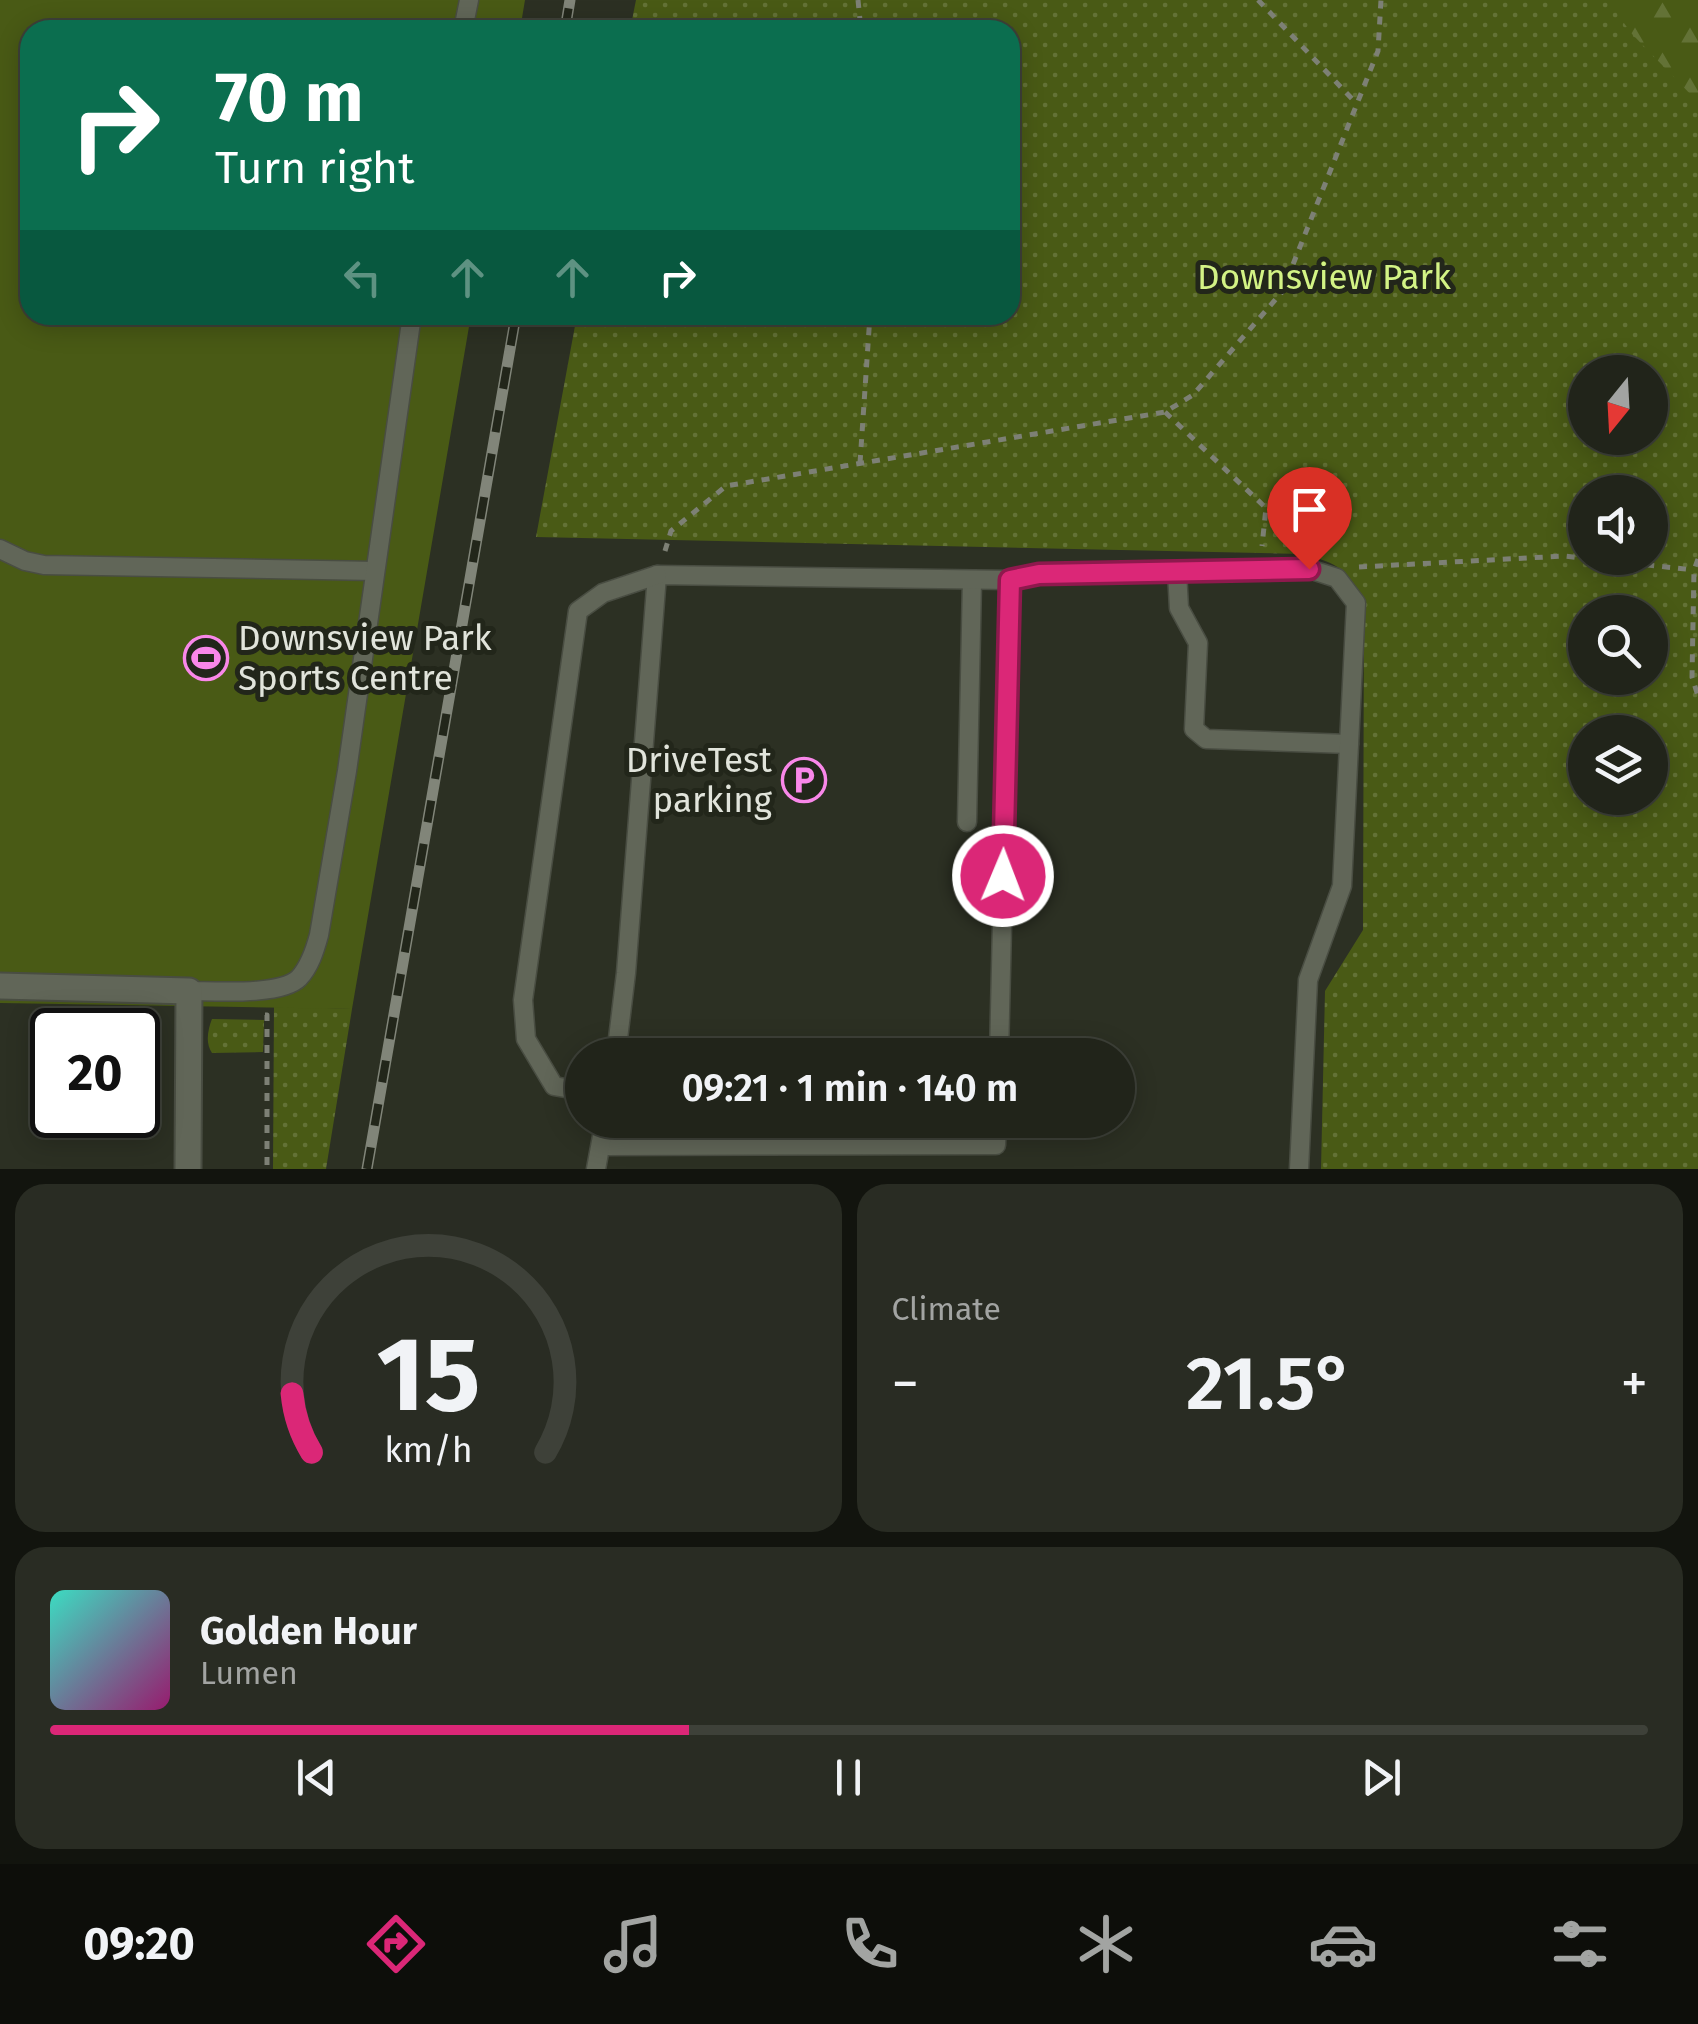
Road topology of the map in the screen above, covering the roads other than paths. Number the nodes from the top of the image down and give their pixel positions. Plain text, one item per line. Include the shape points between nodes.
1 (411, 325) edge
2 (0, 549) edge
3 (375, 571) junction
4 (1178, 572) junction
5 (657, 575) junction
6 (972, 580) junction
7 (1010, 580) junction
8 (1349, 744) junction
9 (967, 822) dead end
10 (0, 986) edge
11 (189, 991) junction
12 (618, 1038) edge
13 (998, 1038) edge
14 (565, 1088) edge
15 (603, 1138) edge
16 (996, 1138) edge
17 (601, 1146) junction
18 (188, 1169) edge
19 (596, 1169) edge
20 (1299, 1169) edge

1 - 3 lane
2 - 3 lane via 44,565
3 - 11 lane via 314,956 297,981 267,990
4 - 7 lane
4 - 8 lane via 1179,608 1198,642 1194,729 1206,739
4 - 8 lane via 1309,569 1337,578 1356,603
5 - 6 lane
5 - 12 lane
5 - 14 lane via 603,593 578,610 523,1000 526,1039 554,1086
6 - 7 lane
6 - 9 lane
7 - 13 lane
8 - 20 lane via 1342,886 1308,980
10 - 11 street
11 - 18 street
15 - 17 lane
16 - 17 lane via 996,1145
17 - 19 lane

